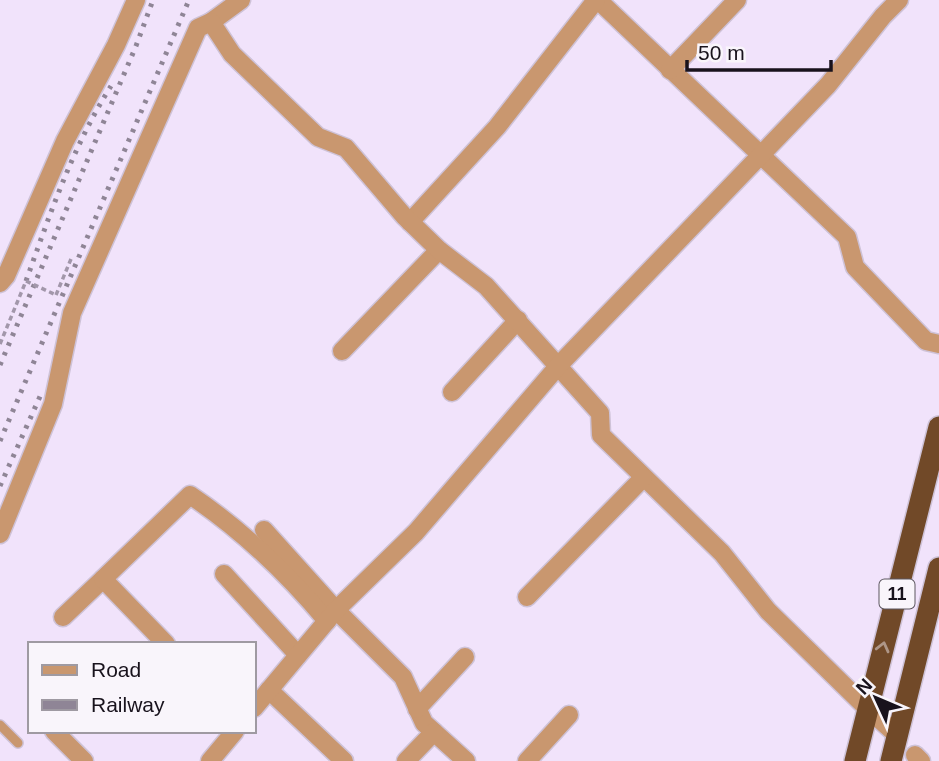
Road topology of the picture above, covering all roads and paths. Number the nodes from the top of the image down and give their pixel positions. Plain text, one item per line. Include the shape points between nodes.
1 (136, 0) edge
2 (241, 0) edge
3 (737, 0) edge
4 (899, 0) edge
5 (604, 2) edge
6 (211, 22) junction
7 (670, 70) junction
8 (759, 154) junction
9 (410, 222) junction
10 (439, 250) junction
11 (71, 259) dead end
12 (0, 283) edge
13 (518, 320) junction
14 (0, 344) edge
15 (939, 344) edge
16 (342, 351) dead end
17 (559, 365) junction
18 (452, 392) dead end
19 (939, 427) edge
20 (643, 478) junction
21 (264, 530) dead end
22 (0, 534) edge
23 (939, 568) edge
24 (224, 574) dead end
25 (103, 579) junction
26 (527, 597) dead end
27 (332, 615) junction
28 (63, 617) dead end
29 (164, 642) edge
30 (298, 655) junction
31 (465, 657) dead end
32 (269, 690) junction
33 (256, 706) edge
34 (417, 709) junction
35 (868, 709) junction
36 (569, 715) dead end
37 (0, 725) edge
38 (434, 732) junction
39 (56, 733) edge
40 (233, 733) edge
41 (897, 736) junction
42 (18, 743) dead end
43 (457, 758) edge
44 (83, 761) edge
45 (210, 761) edge
46 (344, 761) edge
47 (406, 761) edge
48 (527, 761) edge
49 (855, 761) edge
50 (891, 761) edge

1 - 12 street
2 - 6 street
3 - 7 street
4 - 8 street via 828,85
5 - 7 street
5 - 9 street
6 - 9 street via 232,54 318,137 346,148
6 - 22 street via 198,28 72,313 53,404
7 - 8 street
8 - 15 street via 847,237 855,267 926,341
8 - 17 street
9 - 10 street
10 - 13 street via 486,286
10 - 16 street
11 - 14 path, bridge via 56,295 26,281
13 - 17 street
13 - 18 street
17 - 20 street via 600,413 601,435
17 - 27 street via 416,532
35 -> 19 highway, 11
20 - 26 street
20 - 35 street via 722,553 768,611
21 - 27 street
23 - 41 highway, 11
24 - 30 street
25 - 27 street via 190,495
25 - 28 street
25 - 29 street
27 - 30 street
27 - 34 street via 403,677
30 - 32 street
31 - 34 street
32 - 33 street
32 - 46 street
34 - 38 street
35 - 41 street
35 - 49 highway, 11
36 - 48 street
37 - 42 lane
38 - 43 street
38 - 47 street
39 - 44 street
40 - 45 street
41 - 50 highway, 11

